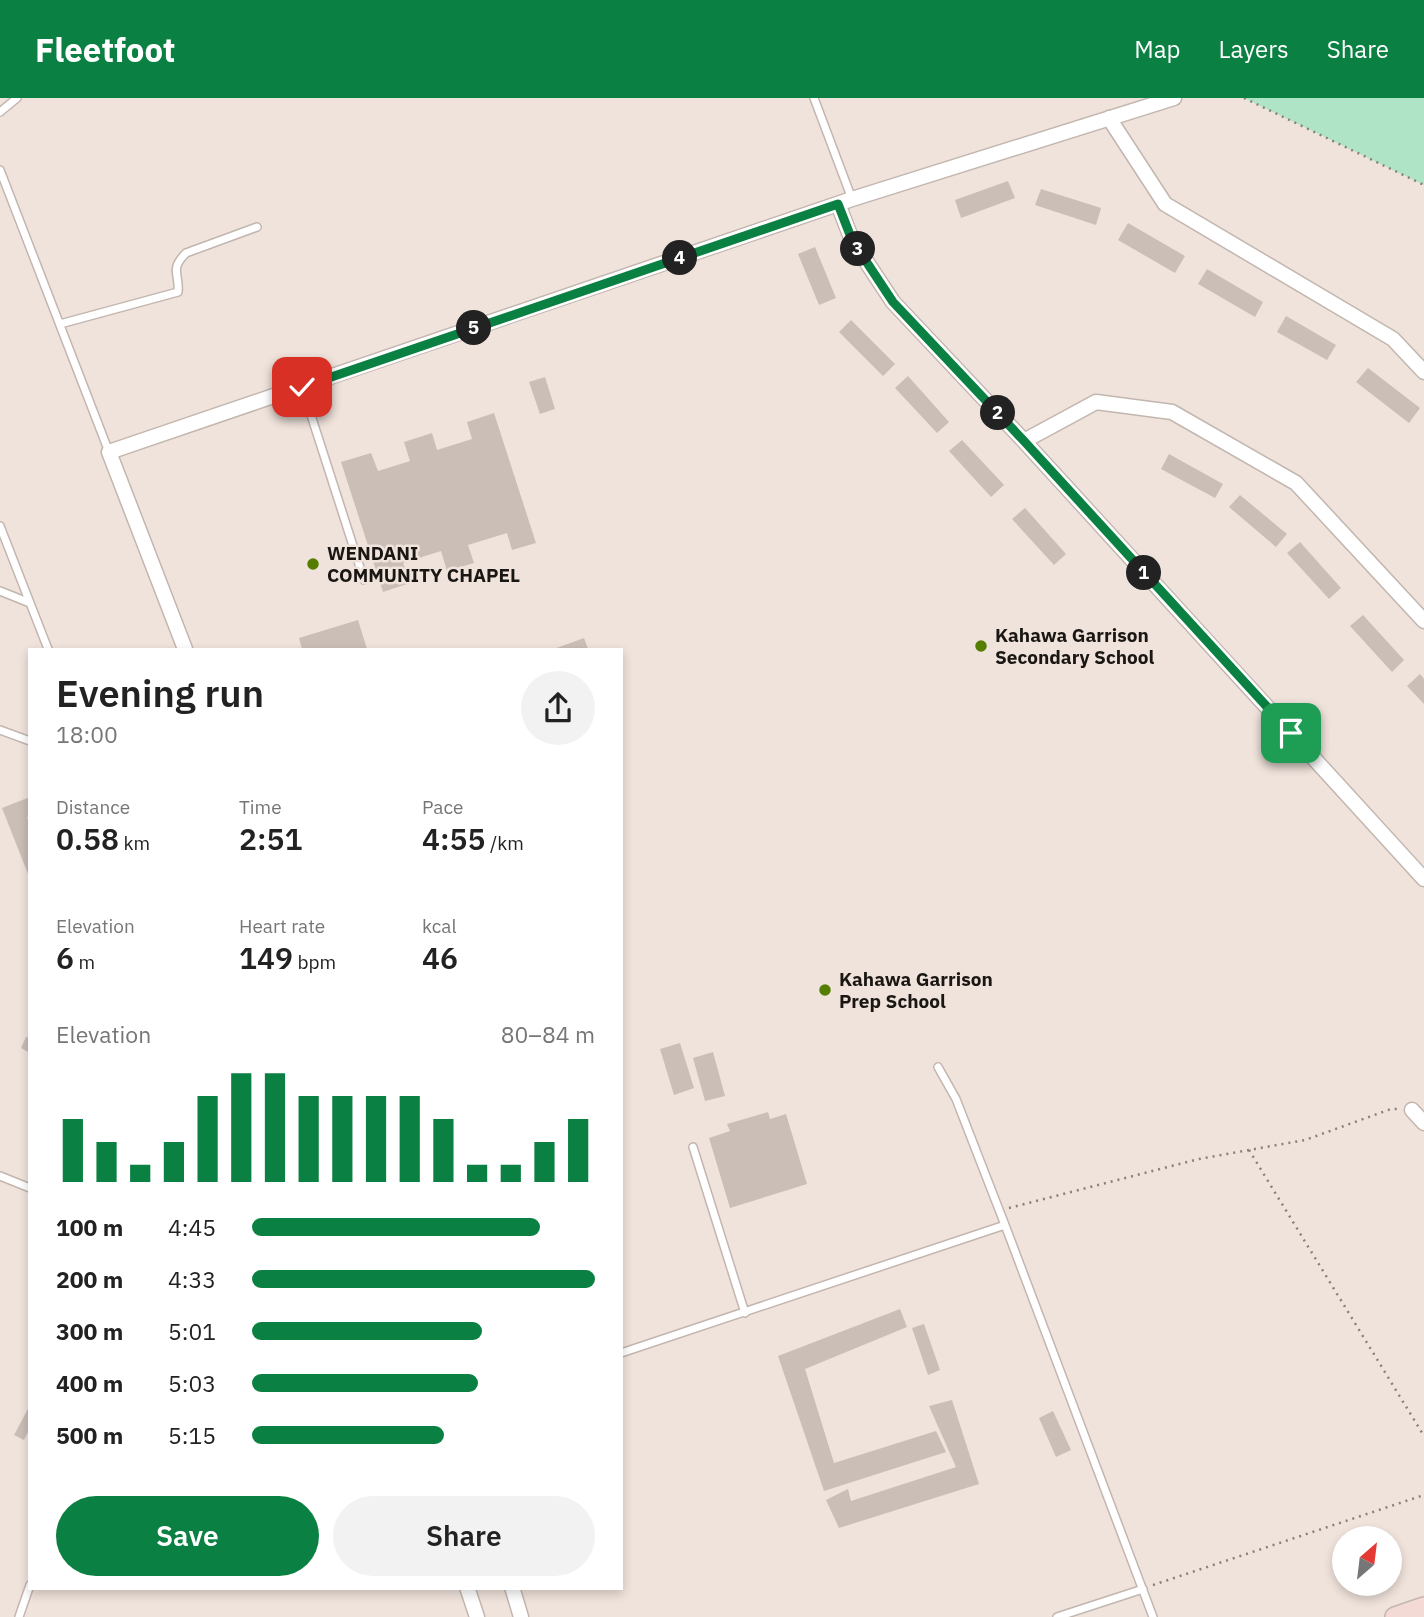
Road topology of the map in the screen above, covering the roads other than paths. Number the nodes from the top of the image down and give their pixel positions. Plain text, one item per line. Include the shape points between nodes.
1 (17, 98) edge
2 (814, 98) edge
3 (1174, 98) edge
4 (0, 112) edge
5 (1109, 118) junction
6 (0, 170) edge
7 (845, 201) junction
8 (257, 227) dead end
9 (60, 324) junction
10 (1424, 372) edge
11 (302, 387) junction
12 (1024, 441) junction
13 (109, 452) junction
14 (0, 526) edge
15 (364, 580) dead end
16 (0, 591) edge
17 (30, 603) junction
18 (1424, 621) edge
19 (47, 648) edge
20 (185, 648) edge
21 (0, 730) edge
22 (28, 740) edge
23 (1424, 878) edge
24 (938, 1067) dead end
25 (1412, 1110) road end
26 (1424, 1123) edge
27 (693, 1147) dead end
28 (0, 1176) edge
29 (28, 1187) edge
30 (1005, 1225) junction
31 (745, 1312) junction
32 (623, 1352) edge
33 (1143, 1589) junction
34 (28, 1590) edge
35 (468, 1590) edge
36 (513, 1590) edge
37 (1424, 1607) edge
38 (19, 1617) edge
39 (477, 1617) edge
40 (521, 1617) edge
41 (1057, 1617) edge
42 (1153, 1617) edge
43 (1395, 1617) edge

1 - 4 lane
2 - 7 lane
3 - 5 street
5 - 7 street
5 - 10 street via 1166,204 1393,339
6 - 9 lane
7 - 11 street
7 - 12 street via 852,240 893,302
8 - 9 lane via 186,253 176,269 178,292
9 - 13 lane
11 - 13 street
11 - 15 lane
12 - 18 street via 1096,402 1172,412 1296,483
12 - 23 street
13 - 20 street
14 - 17 lane
16 - 17 lane
17 - 19 lane
21 - 22 lane
24 - 30 lane via 956,1099
25 - 26 street
27 - 31 lane
28 - 29 lane
30 - 31 lane
30 - 33 lane
31 - 32 lane
33 - 41 lane
33 - 42 lane
34 - 38 lane
35 - 39 street
36 - 40 street
37 - 43 main road

